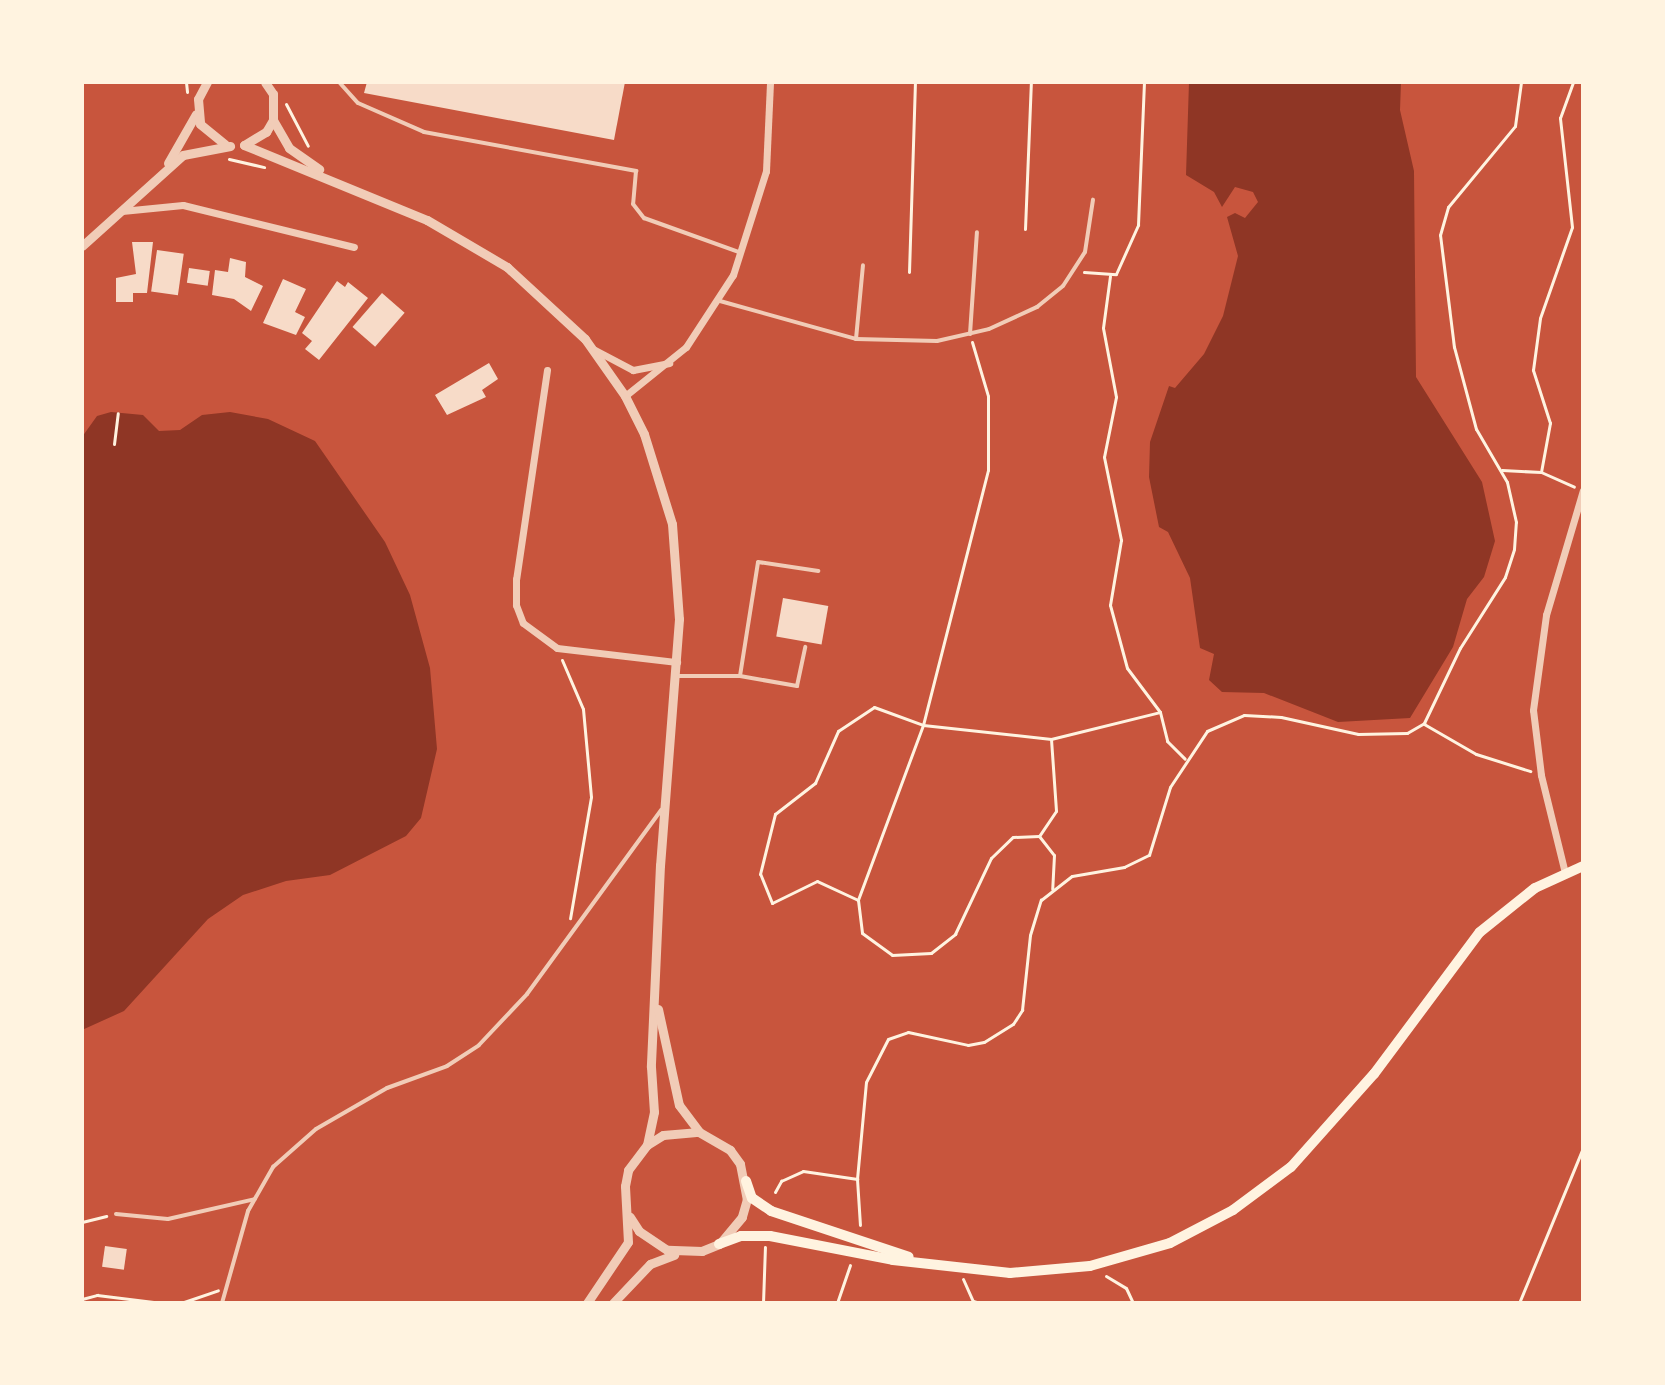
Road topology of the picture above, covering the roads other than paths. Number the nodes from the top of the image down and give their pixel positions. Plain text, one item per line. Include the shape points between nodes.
1 (198, 82) edge
2 (207, 82) edge
3 (265, 82) edge
4 (339, 82) edge
5 (770, 82) edge
6 (198, 99) junction
7 (197, 111) junction
8 (273, 120) junction
9 (244, 145) junction
10 (230, 146) junction
11 (331, 178) junction
12 (147, 186) junction
13 (1093, 200) dead end
14 (119, 212) junction
15 (977, 232) dead end
16 (82, 246) edge
17 (354, 247) dead end
18 (742, 252) junction
19 (863, 265) dead end
20 (720, 301) junction
21 (970, 334) junction
22 (856, 339) junction
23 (591, 347) junction
24 (671, 363) junction
25 (547, 370) dead end
26 (625, 396) junction
27 (1583, 491) edge
28 (818, 571) dead end
29 (805, 647) dead end
30 (677, 662) junction
31 (676, 676) junction
32 (740, 676) junction
33 (665, 804) junction
34 (1583, 866) edge
35 (1565, 873) junction
36 (656, 1003) junction
37 (699, 1132) junction
38 (647, 1145) junction
39 (746, 1181) junction
40 (255, 1199) junction
41 (116, 1214) road end
42 (630, 1217) junction
43 (719, 1244) junction
44 (684, 1253) junction
45 (958, 1268) junction
46 (222, 1303) edge
47 (587, 1303) edge
48 (613, 1303) edge

1 - 6 street
2 - 6 street
3 - 8 street via 273,94
4 - 18 lane via 358,103 424,132 636,171 633,204 644,218
5 - 18 street via 766,171
6 - 7 street
7 - 10 street via 208,134
7 - 12 street via 183,144
8 - 9 street via 266,132
8 - 11 street via 289,148
9 - 10 street
9 - 11 street
10 - 12 street via 183,155
11 - 23 street via 482,250 532,286
12 - 14 street
13 - 21 lane via 1085,252 1077,268 1037,307
14 - 16 street
14 - 17 street via 183,205
15 - 21 lane
18 - 20 street
19 - 22 lane
20 - 22 lane
20 - 24 street
21 - 22 lane via 937,341
23 - 24 street via 633,370
23 - 26 street
24 - 26 street
25 - 30 street via 516,579 516,605 523,623 557,648
26 - 30 street via 661,479 672,524 678,571
27 - 35 street via 1558,562 1533,710 1541,775
28 - 32 lane via 758,562
29 - 32 lane via 797,686
30 - 31 street
31 - 32 lane
31 - 33 street
33 - 36 street
33 - 40 lane via 527,994 479,1045 447,1066 387,1088 316,1129 273,1167
34 - 35 main road
35 - 45 main road via 1535,888 1480,932 1374,1074 1291,1167 1203,1228 1149,1251 1090,1266 1010,1273
36 - 37 street via 679,1105
36 - 38 street via 654,1112
37 - 38 street via 672,1133
37 - 39 street via 730,1150
38 - 42 street via 628,1170 625,1202
39 - 43 street via 742,1217
39 - 45 main road via 758,1204 780,1215
40 - 41 lane via 168,1219
40 - 46 lane
42 - 44 street via 652,1243
42 - 47 street via 623,1253
43 - 44 street
43 - 45 main road via 741,1236 770,1236
44 - 48 street via 650,1264

